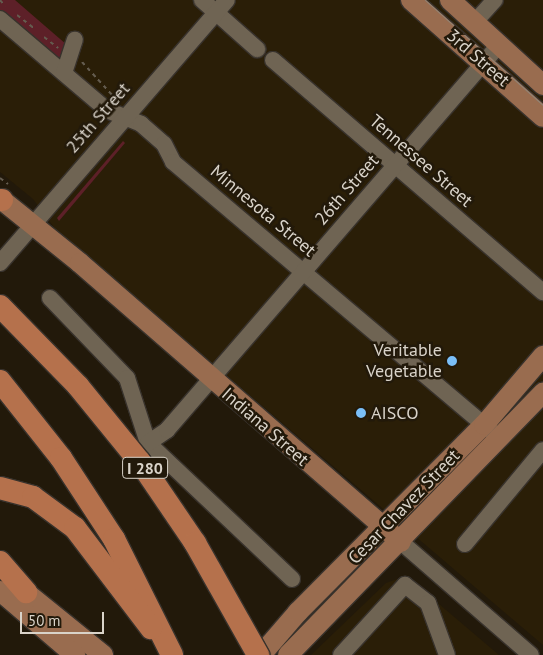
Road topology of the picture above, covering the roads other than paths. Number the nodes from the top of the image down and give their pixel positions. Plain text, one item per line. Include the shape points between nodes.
1 (202, 0) edge
2 (227, 0) edge
3 (411, 0) edge
4 (450, 0) edge
5 (495, 0) edge
6 (216, 13) junction
7 (0, 19) edge
8 (474, 23) junction
9 (76, 40) dead end
10 (499, 45) junction
11 (257, 49) dead end
12 (273, 60) dead end
13 (484, 62) junction
14 (64, 73) junction
15 (543, 85) edge
16 (126, 116) junction
17 (543, 117) edge
18 (396, 165) junction
19 (0, 199) edge
20 (33, 225) junction
21 (0, 263) edge
22 (304, 272) junction
23 (543, 292) edge
24 (50, 298) dead end
25 (0, 306) edge
26 (543, 356) edge
27 (211, 380) junction
28 (0, 381) edge
29 (543, 393) edge
30 (484, 425) junction
31 (501, 440) junction
32 (148, 443) junction
33 (543, 450) edge
34 (0, 488) edge
35 (30, 495) junction
36 (0, 502) edge
37 (384, 529) junction
38 (401, 542) junction
39 (465, 544) dead end
40 (0, 562) edge
41 (0, 571) edge
42 (292, 579) dead end
43 (0, 591) edge
44 (26, 592) junction
45 (298, 612) junction
46 (170, 651) edge
47 (343, 654) edge
48 (527, 654) edge
49 (75, 655) edge
50 (103, 655) edge
51 (248, 655) edge
52 (259, 655) edge
53 (288, 655) edge
54 (447, 655) edge

1 - 6 street
2 - 6 street, 25th Street
3 - 13 main road, 3rd Street
4 - 8 main road, 3rd Street
5 - 8 street
6 - 11 street
6 - 16 street, 25th Street
7 - 14 street, Minnesota Street
8 - 10 main road, 3rd Street
9 - 14 street
10 - 13 street, 26th Street
10 - 15 main road, 3rd Street
12 - 18 street, Tennessee Street
13 - 17 main road, 3rd Street
13 - 18 street, 26th Street
14 - 16 street, Minnesota Street via 107,110
16 - 20 street, 25th Street
16 - 22 street, Minnesota Street via 164,144 173,162
18 - 22 street, 26th Street
18 - 23 street, Tennessee Street
19 - 20 main road, Indiana Street
20 - 21 street, 25th Street
20 - 27 main road, Indiana Street
22 - 27 street, 26th Street
22 - 30 street, Minnesota Street
24 - 32 street via 127,378
25 - 52 highway, I 280, bridge via 73,379 140,462 195,543
26 - 30 main road, Cesar Chavez Street
27 - 32 street, 26th Street via 167,430
27 - 37 main road, Indiana Street
28 - 46 highway via 88,497
29 - 31 main road, Cesar Chavez Street
30 - 31 street, Minnesota Street
30 - 37 main road, Cesar Chavez Street
31 - 38 main road, Cesar Chavez Street
32 - 42 street
33 - 39 street
34 - 35 highway
35 - 36 highway
35 - 46 highway via 75,528 125,599
37 - 38 main road, Indiana Street
37 - 45 main road, Cesar Chavez Street
38 - 48 street, Indiana Street
38 - 53 main road, Cesar Chavez Street
40 - 44 highway
41 - 44 main road
43 - 49 main road
44 - 50 main road
45 - 51 main road
45 - 52 main road, Cesar Chavez Street
47 - 54 street via 405,585 428,603

